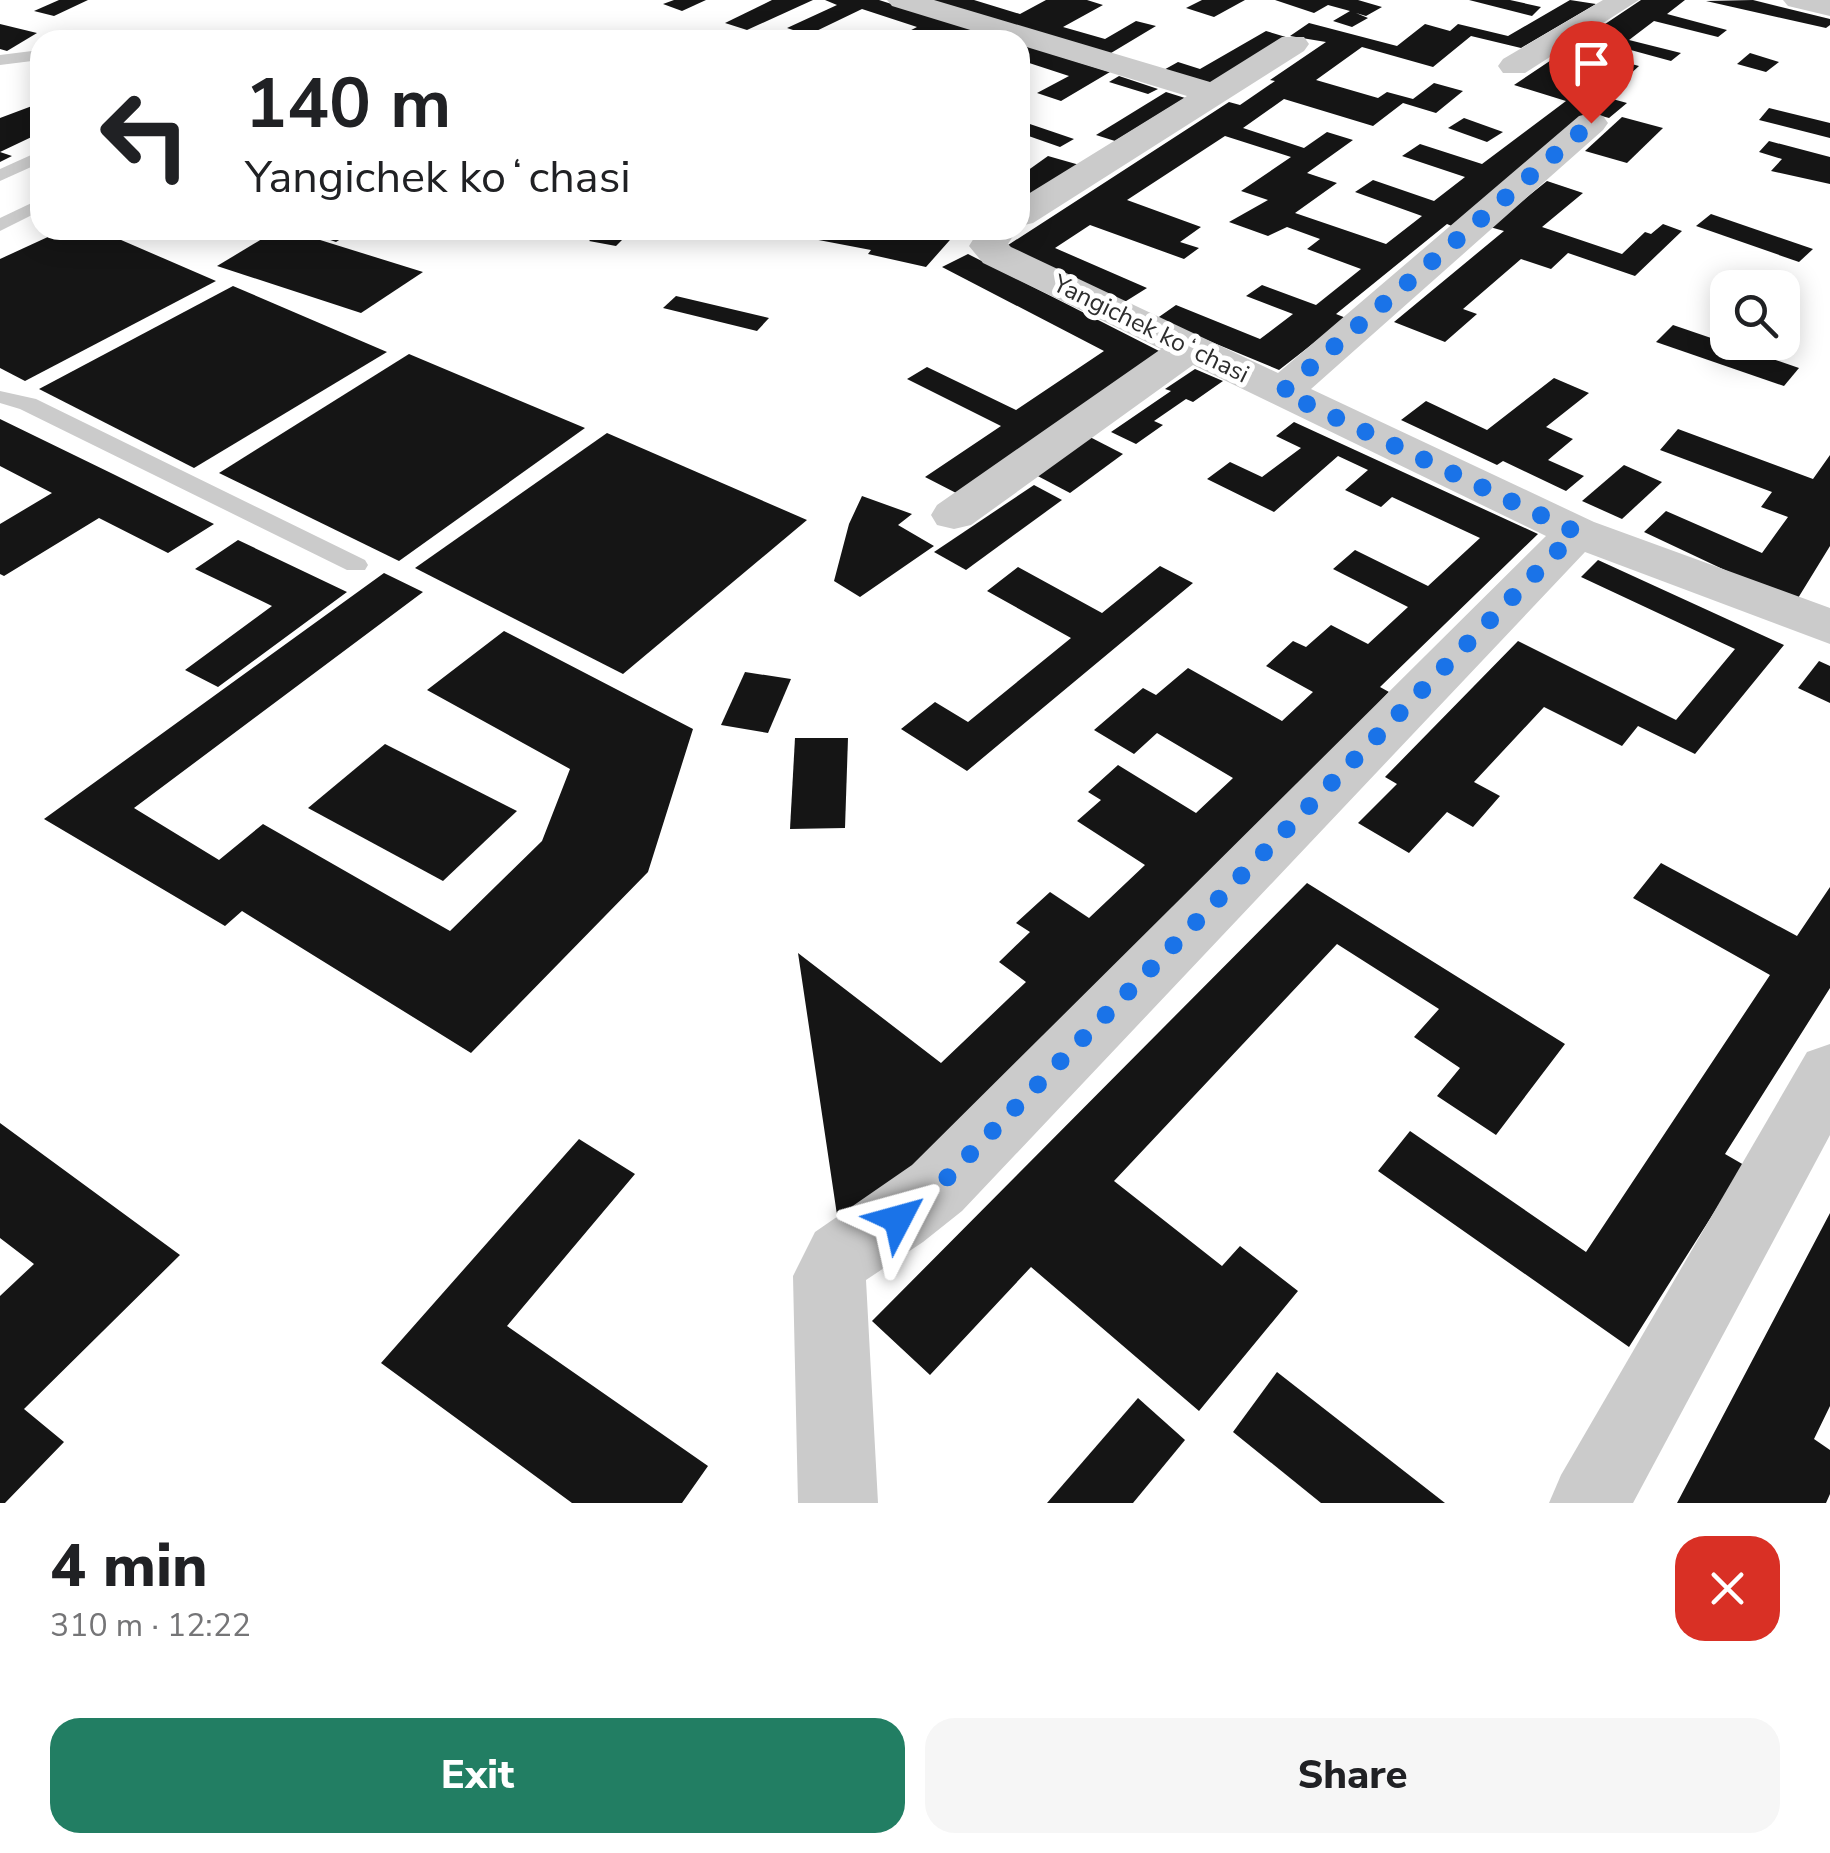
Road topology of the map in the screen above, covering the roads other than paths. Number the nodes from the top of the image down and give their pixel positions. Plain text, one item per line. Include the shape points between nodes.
1 (902, 0) edge
2 (1624, 0) edge
3 (1798, 0) edge
4 (1830, 7) edge
5 (1003, 30) edge
6 (1030, 38) edge
7 (1294, 44) dead end
8 (30, 56) edge
9 (0, 60) edge
10 (1514, 66) dead end
11 (1212, 92) junction
12 (1591, 123) dead end
13 (30, 161) edge
14 (0, 176) edge
15 (30, 209) edge
16 (1030, 209) edge
17 (0, 224) edge
18 (992, 240) edge
19 (1190, 348) junction
20 (1282, 392) junction
21 (0, 397) edge
22 (954, 515) dead end
23 (1576, 532) junction
24 (356, 565) dead end
25 (1823, 610) edge
26 (1830, 1072) edge
27 (838, 1503) edge
28 (1589, 1503) edge

1 - 5 street
2 - 10 street
3 - 4 street
6 - 11 street
7 - 11 street
8 - 9 lane
11 - 16 street
12 - 20 street
13 - 14 lane
15 - 17 lane
18 - 19 street, Yangichek koʻchasi via 988,246 997,255
19 - 20 street, Yangichek koʻchasi
19 - 22 street
20 - 23 street, Yangichek koʻchasi
21 - 24 lane via 28,404
23 - 25 street, Yangichek koʻchasi
23 - 27 street via 937,1188 840,1256 829,1276
26 - 28 street

